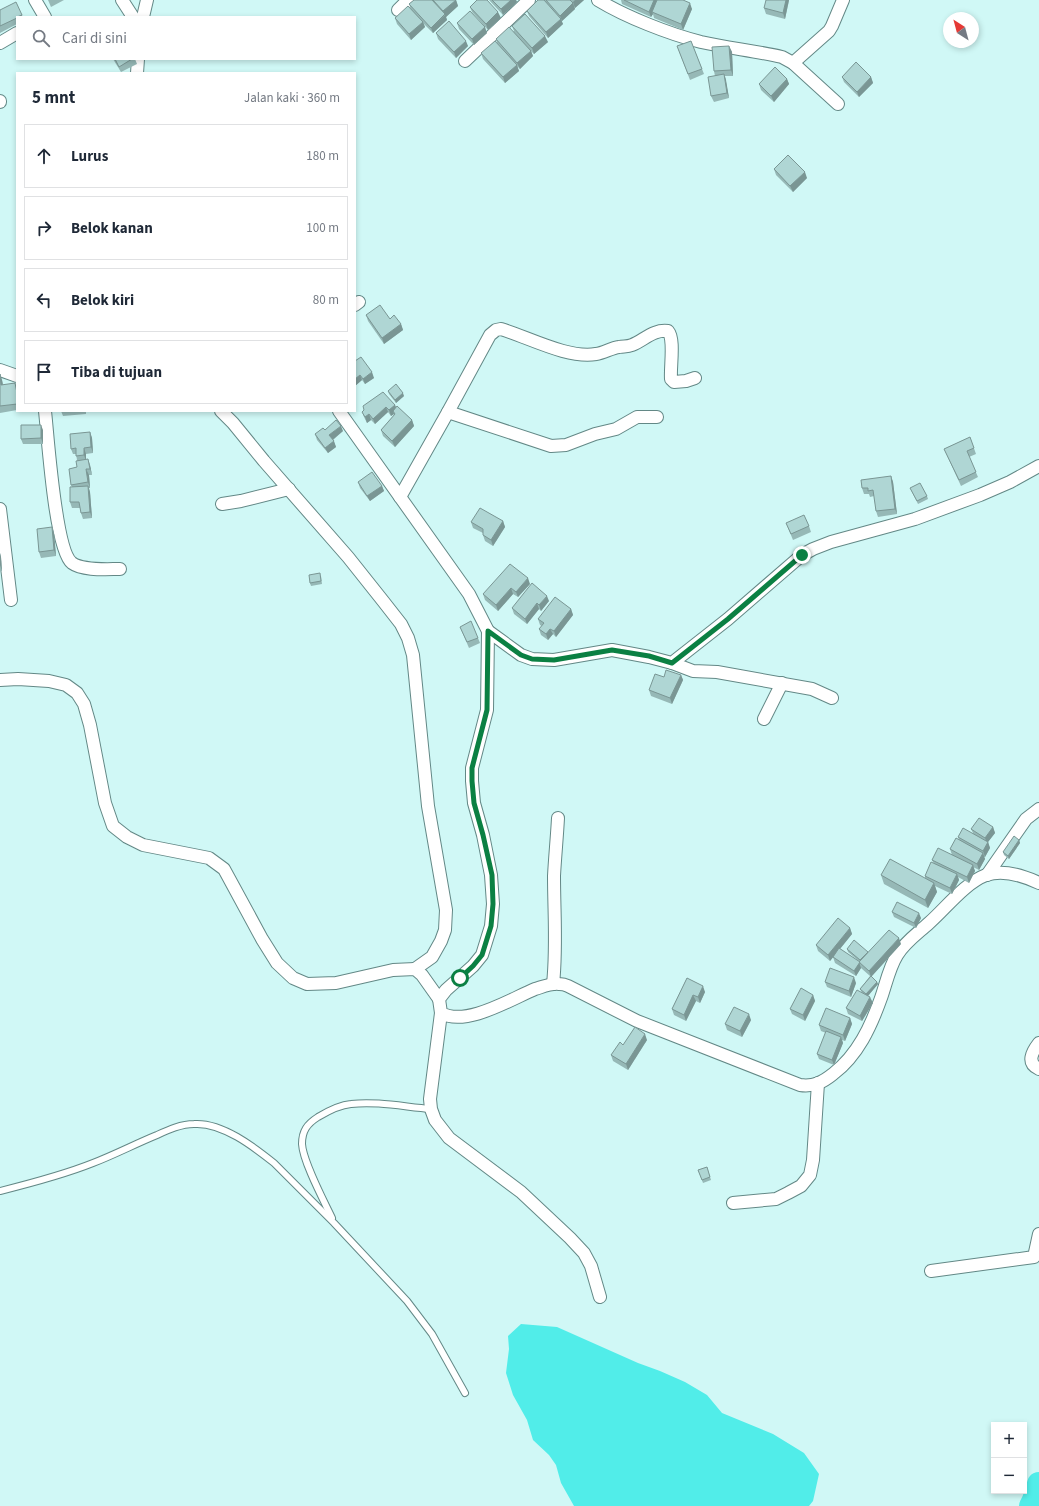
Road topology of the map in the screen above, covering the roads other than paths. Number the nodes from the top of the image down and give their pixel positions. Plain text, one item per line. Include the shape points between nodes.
1 (35, 0) edge
2 (122, 0) edge
3 (147, 0) edge
4 (408, 0) edge
5 (530, 0) edge
6 (598, 0) edge
7 (843, 0) edge
8 (398, 10) dead end
9 (44, 16) edge
10 (132, 16) edge
11 (143, 16) edge
12 (16, 34) edge
13 (0, 43) edge
14 (138, 60) edge
15 (465, 61) dead end
16 (793, 63) junction
17 (137, 72) edge
18 (838, 104) dead end
19 (0, 370) edge
20 (16, 376) edge
21 (695, 378) dead end
22 (45, 412) edge
23 (222, 412) edge
24 (339, 412) edge
25 (448, 412) junction
26 (657, 417) dead end
27 (1039, 466) edge
28 (289, 489) junction
29 (400, 497) junction
30 (222, 504) dead end
31 (0, 509) edge
32 (120, 569) dead end
33 (11, 600) dead end
34 (488, 631) junction
35 (672, 663) junction
36 (0, 680) edge
37 (782, 683) junction
38 (832, 698) dead end
39 (764, 719) dead end
40 (1039, 809) edge
41 (558, 818) dead end
42 (987, 875) junction
43 (1039, 883) edge
44 (415, 969) junction
45 (553, 984) junction
46 (439, 999) junction
47 (441, 1013) junction
48 (1039, 1043) edge
49 (1039, 1070) edge
50 (818, 1084) junction
51 (430, 1109) junction
52 (0, 1191) edge
53 (733, 1203) dead end
54 (334, 1223) junction
55 (1039, 1234) edge
56 (931, 1271) dead end
57 (600, 1297) dead end
58 (464, 1393) dead end

1 - 9 street
2 - 10 street
3 - 11 street
4 - 8 street
5 - 15 street
6 - 16 street via 677,35 782,57
7 - 16 street via 829,31
12 - 13 street
14 - 17 street
16 - 18 street
19 - 20 street
21 - 25 street via 679,383 671,379 672,341 668,331 654,333 630,346 583,355 500,329 490,335
22 - 32 street via 59,527 69,559 73,564 84,568
23 - 28 street
24 - 29 street
25 - 26 street via 551,446 566,445 616,429 637,417
25 - 29 street
27 - 35 street via 980,495 915,519 813,549 802,555
28 - 30 street
28 - 44 street via 401,624 413,655 428,806 446,910 445,930 441,941 432,957
29 - 34 street via 469,594
31 - 33 street
34 - 35 street via 521,655 532,659 554,660 612,650
34 - 46 street via 487,710 472,768 472,781 474,803 492,875 491,926 482,955
35 - 37 street via 693,671 708,671
36 - 44 street via 49,681 66,685 77,693 84,704 90,725 105,803 113,826 143,845 209,858 224,869 277,963 293,978 307,984 336,983 392,970
37 - 38 street via 812,689
37 - 39 street
40 - 42 street via 1026,819
41 - 45 street via 554,876 556,926
42 - 43 street via 1015,874
42 - 50 street via 960,893 905,943 890,970 861,1043 844,1064
44 - 46 street
45 - 47 street via 465,1017 455,1018
45 - 50 street via 568,986 637,1021 800,1085
46 - 47 street
47 - 51 street
48 - 49 street via 1031,1054 1031,1061
50 - 53 street via 810,1175 801,1186 788,1194 776,1198
51 - 54 lane via 351,1104 335,1108 309,1123 302,1133 302,1146
51 - 57 street via 449,1138 521,1192 584,1253 591,1266
52 - 54 lane via 47,1180 173,1128 194,1124 214,1126 257,1150 274,1163
54 - 58 lane via 407,1301 432,1334
55 - 56 street via 1034,1257

